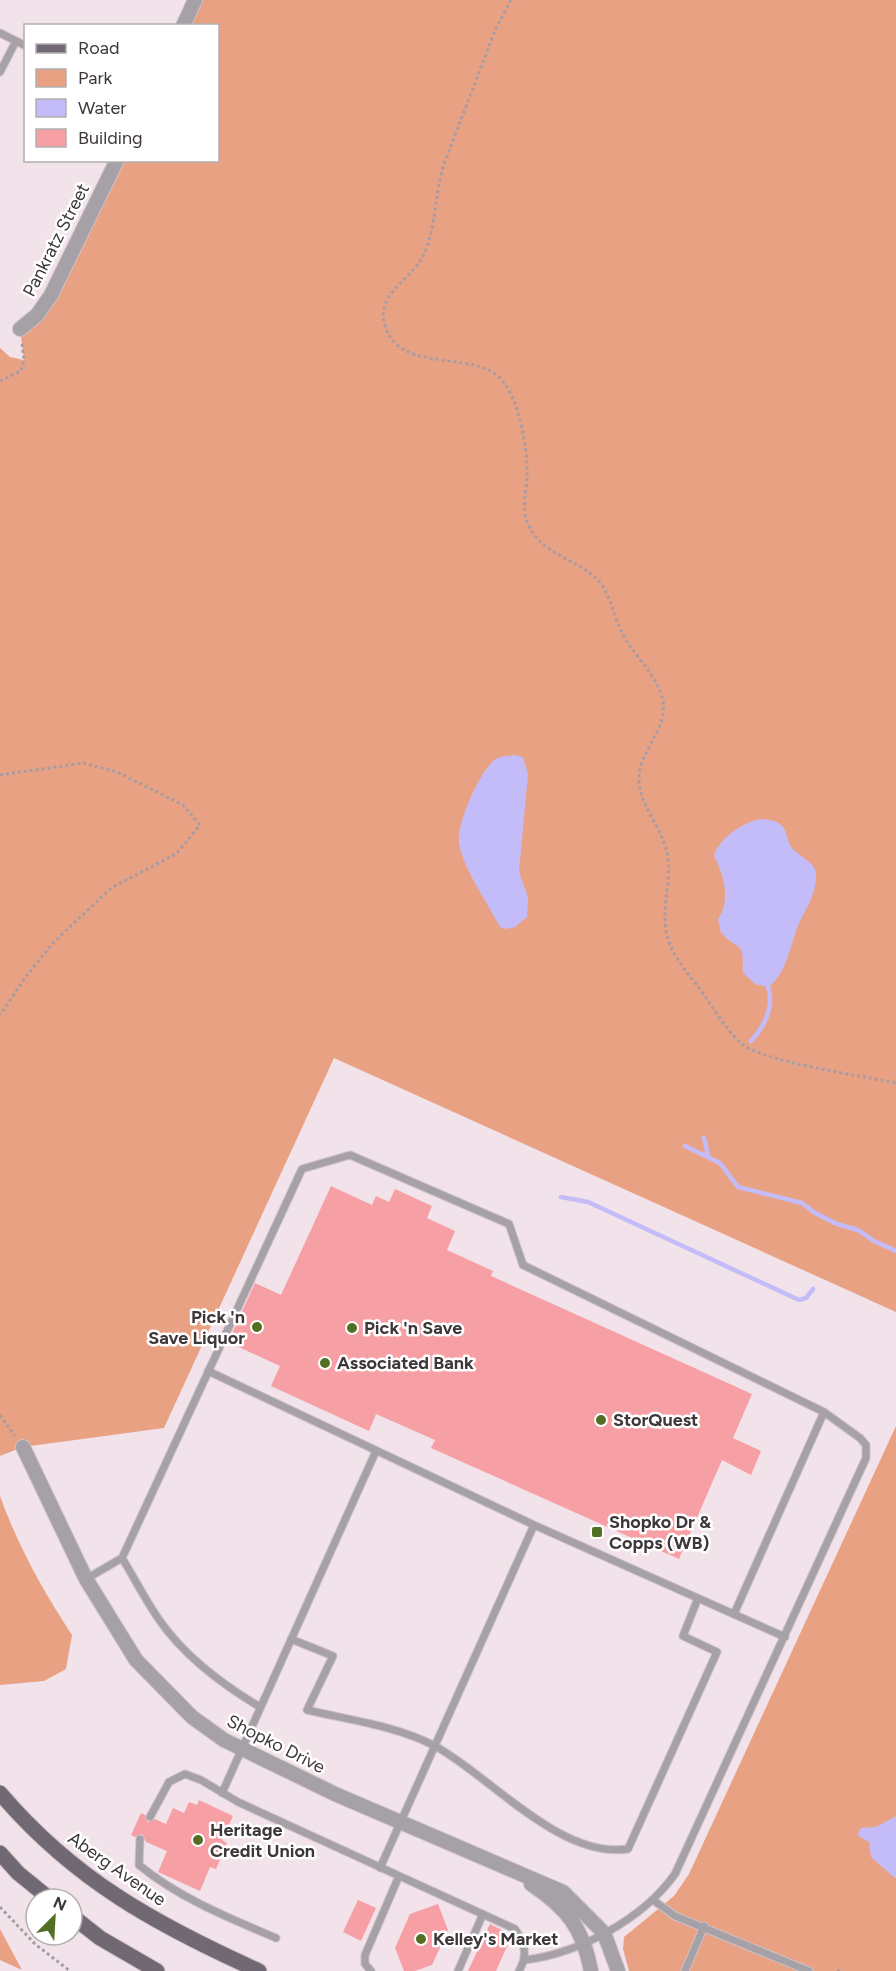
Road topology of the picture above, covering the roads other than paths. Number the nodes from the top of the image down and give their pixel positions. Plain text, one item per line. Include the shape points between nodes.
1 (195, 0) edge
2 (184, 24) edge
3 (0, 33) edge
4 (16, 41) junction
5 (24, 44) edge
6 (0, 72) edge
7 (116, 162) edge
8 (20, 329) road end
9 (208, 1371) junction
10 (824, 1412) junction
11 (23, 1447) road end
12 (376, 1451) junction
13 (534, 1525) junction
14 (122, 1558) junction
15 (86, 1579) junction
16 (698, 1599) junction
17 (734, 1614) junction
18 (785, 1637) junction
19 (291, 1639) junction
20 (260, 1707) junction
21 (434, 1746) junction
22 (242, 1749) junction
23 (0, 1793) edge
24 (222, 1793) junction
25 (150, 1817) dead end
26 (399, 1822) junction
27 (140, 1839) dead end
28 (0, 1853) edge
29 (381, 1868) junction
30 (509, 1869) junction
31 (399, 1876) junction
32 (35, 1887) edge
33 (653, 1900) junction
34 (483, 1914) junction
35 (84, 1925) edge
36 (704, 1926) junction
37 (603, 1932) junction
38 (276, 1938) dead end
39 (584, 1941) junction
40 (525, 1960) junction
41 (157, 1971) edge
42 (259, 1971) edge
43 (371, 1971) edge
44 (458, 1971) edge
45 (519, 1971) edge
46 (591, 1971) edge
47 (618, 1971) edge
48 (685, 1971) edge
49 (809, 1971) edge

1 - 2 street
3 - 4 lane
4 - 5 lane
4 - 6 lane
7 - 8 street, Pankratz Street via 51,295 37,315
9 - 10 lane via 302,1169 350,1155 509,1224 523,1265
9 - 12 lane
9 - 14 lane
10 - 17 lane
10 - 18 lane via 860,1438 866,1445 866,1458
11 - 15 street, Shopko Drive
12 - 13 lane
12 - 19 lane
13 - 16 lane
13 - 21 lane
14 - 15 lane
14 - 20 lane via 161,1622 188,1652 224,1686
15 - 22 street, Shopko Drive via 136,1660 192,1717
16 - 17 lane
16 - 21 lane via 683,1636 717,1652 628,1849 610,1851 546,1826
17 - 18 lane
18 - 33 lane via 692,1842 675,1874
19 - 20 lane
19 - 21 lane via 333,1656 307,1710 396,1732
20 - 22 lane
21 - 26 lane
22 - 24 lane
22 - 26 street, Shopko Drive
23 - 42 main road, Aberg Avenue via 44,1841 133,1909
24 - 25 lane via 185,1774 169,1782
24 - 29 lane
26 - 29 lane
26 - 30 street, Shopko Drive
27 - 38 lane via 139,1865 156,1879
28 - 32 main road
29 - 31 lane
30 - 37 street, Shopko Drive via 563,1893
30 - 39 street, Shopko Drive via 567,1913
31 - 34 lane
31 - 43 lane via 365,1955 365,1964
33 - 36 lane via 675,1916
33 - 37 lane
34 - 40 lane via 515,1929 524,1942
34 - 44 lane
35 - 41 main road
36 - 48 lane
36 - 49 lane
37 - 39 lane
37 - 47 street, Shopko Drive
39 - 40 lane via 547,1957
39 - 46 street, Shopko Drive
40 - 45 lane

